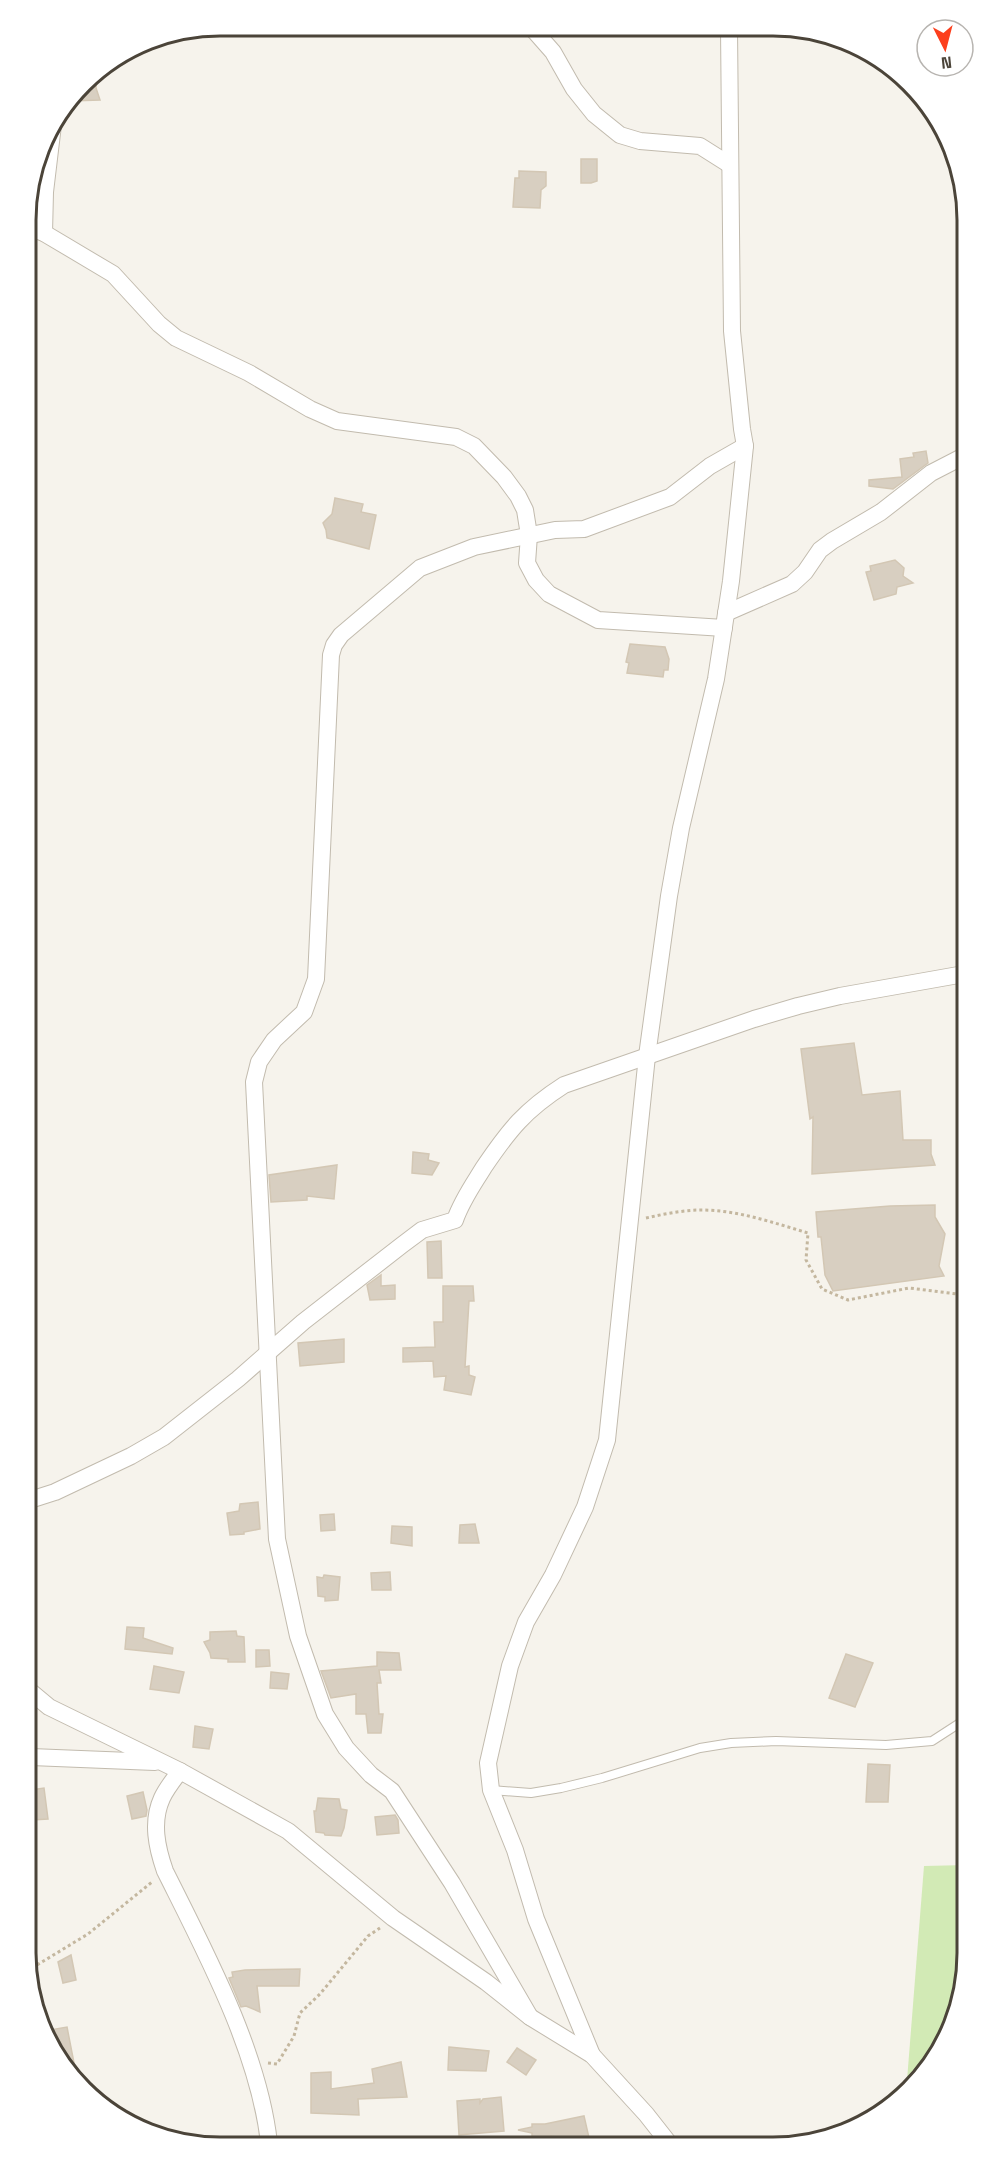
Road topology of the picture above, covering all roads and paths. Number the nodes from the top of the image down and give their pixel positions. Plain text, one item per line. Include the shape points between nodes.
1 (539, 36) edge
2 (729, 36) edge
3 (50, 150) edge
4 (730, 165) junction
5 (36, 230) edge
6 (44, 233) junction
7 (745, 446) junction
8 (957, 460) edge
9 (529, 535) junction
10 (725, 621) junction
11 (957, 975) edge
12 (647, 1056) junction
13 (630, 1221) junction
14 (957, 1294) edge
15 (268, 1351) junction
16 (36, 1498) edge
17 (36, 1696) edge
18 (957, 1725) edge
19 (36, 1757) edge
20 (162, 1762) junction
21 (180, 1771) junction
22 (491, 1790) junction
23 (165, 1871) junction
24 (393, 1918) junction
25 (37, 1965) edge
26 (530, 2017) junction
27 (592, 2055) junction
28 (260, 2062) dead end
29 (268, 2137) edge
30 (664, 2137) edge

1 - 4 street via 594,114 620,135 640,141 700,146
2 - 4 street
3 - 6 street
4 - 7 street via 732,331
5 - 6 street
6 - 9 street via 113,274 176,338 264,381 310,409 337,421 456,437 474,446 518,495
7 - 9 street via 710,466 670,497 584,529
7 - 10 street
8 - 10 street via 931,473 820,550 792,584
9 - 10 street via 527,563 536,580 549,594 598,620
9 - 15 street via 474,547 420,568 334,645 315,979 304,1012 274,1040 259,1062 254,1082
10 - 12 street via 714,690 681,828
11 - 12 street via 798,1006
12 - 13 street
12 - 15 street via 564,1085 540,1100 508,1132 463,1199 455,1220 422,1230
13 - 14 path via 703,1210 747,1216 808,1233 806,1260 822,1289 848,1300 909,1288
13 - 22 street via 607,1440 585,1507 526,1622 510,1666 488,1763
15 - 16 street via 164,1437
15 - 26 street via 277,1539 298,1636 325,1714 346,1748 392,1791 453,1883
17 - 20 street via 49,1707
18 - 22 lane via 932,1741 886,1745 731,1743 700,1748 561,1788 531,1793
19 - 20 street
20 - 21 street
21 - 23 street via 162,1797 156,1819 159,1854
21 - 24 street via 288,1832
22 - 27 street via 536,1919
23 - 25 path via 88,1934
23 - 29 street via 228,2002 259,2090
24 - 26 street
24 - 28 path via 368,1936 300,2013 294,2036 277,2064
26 - 27 street
27 - 30 street

